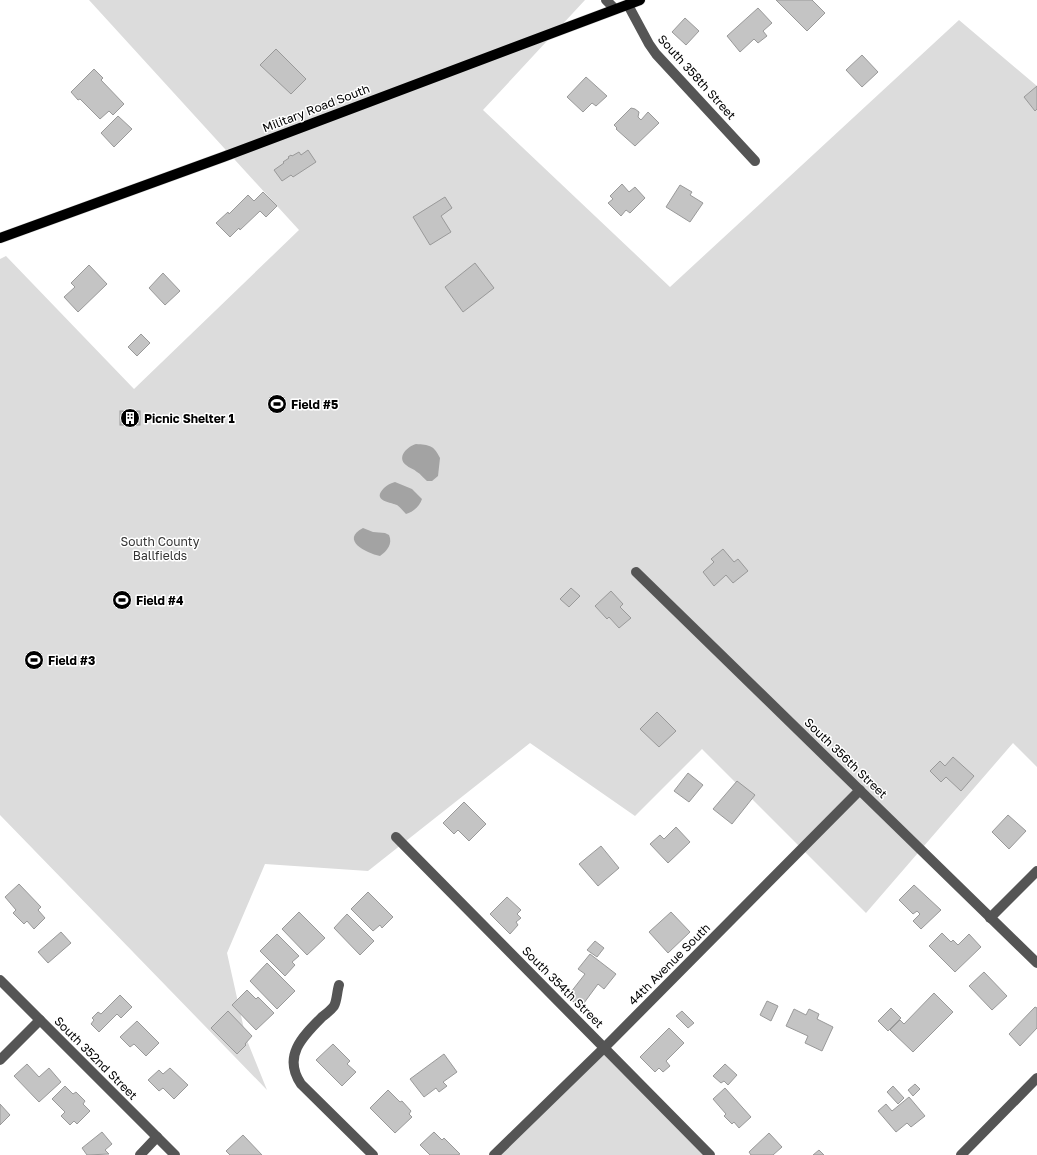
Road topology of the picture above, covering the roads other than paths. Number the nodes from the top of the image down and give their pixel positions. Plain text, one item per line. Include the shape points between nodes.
1 (606, 0) edge
2 (640, 0) edge
3 (628, 4) junction
4 (615, 9) junction
5 (755, 161) dead end
6 (0, 238) edge
7 (636, 572) dead end
8 (860, 790) junction
9 (396, 837) dead end
10 (1037, 871) edge
11 (990, 918) junction
12 (1037, 963) edge
13 (0, 980) edge
14 (339, 985) dead end
15 (40, 1020) junction
16 (605, 1047) junction
17 (0, 1060) edge
18 (1037, 1078) edge
19 (157, 1138) junction
20 (140, 1155) edge
21 (174, 1155) edge
22 (373, 1155) edge
23 (494, 1155) edge
24 (710, 1155) edge
25 (961, 1155) edge

1 - 4 street
2 - 3 main road, Military Road South
3 - 4 main road, Military Road South
3 - 5 street, South 358th Street via 656,54
4 - 6 main road, Military Road South
7 - 8 street, South 356th Street
8 - 11 street, South 356th Street
8 - 16 street, 44th Avenue South
9 - 16 street, South 354th Street
10 - 11 street
11 - 12 street, South 356th Street
13 - 15 street, South 352nd Street
14 - 22 street via 334,1006 304,1035 298,1045 294,1056 294,1069 301,1084
15 - 17 street
15 - 19 street, South 352nd Street
16 - 23 street, 44th Avenue South
16 - 24 street, South 354th Street
18 - 25 street
19 - 20 street
19 - 21 street, South 352nd Street

